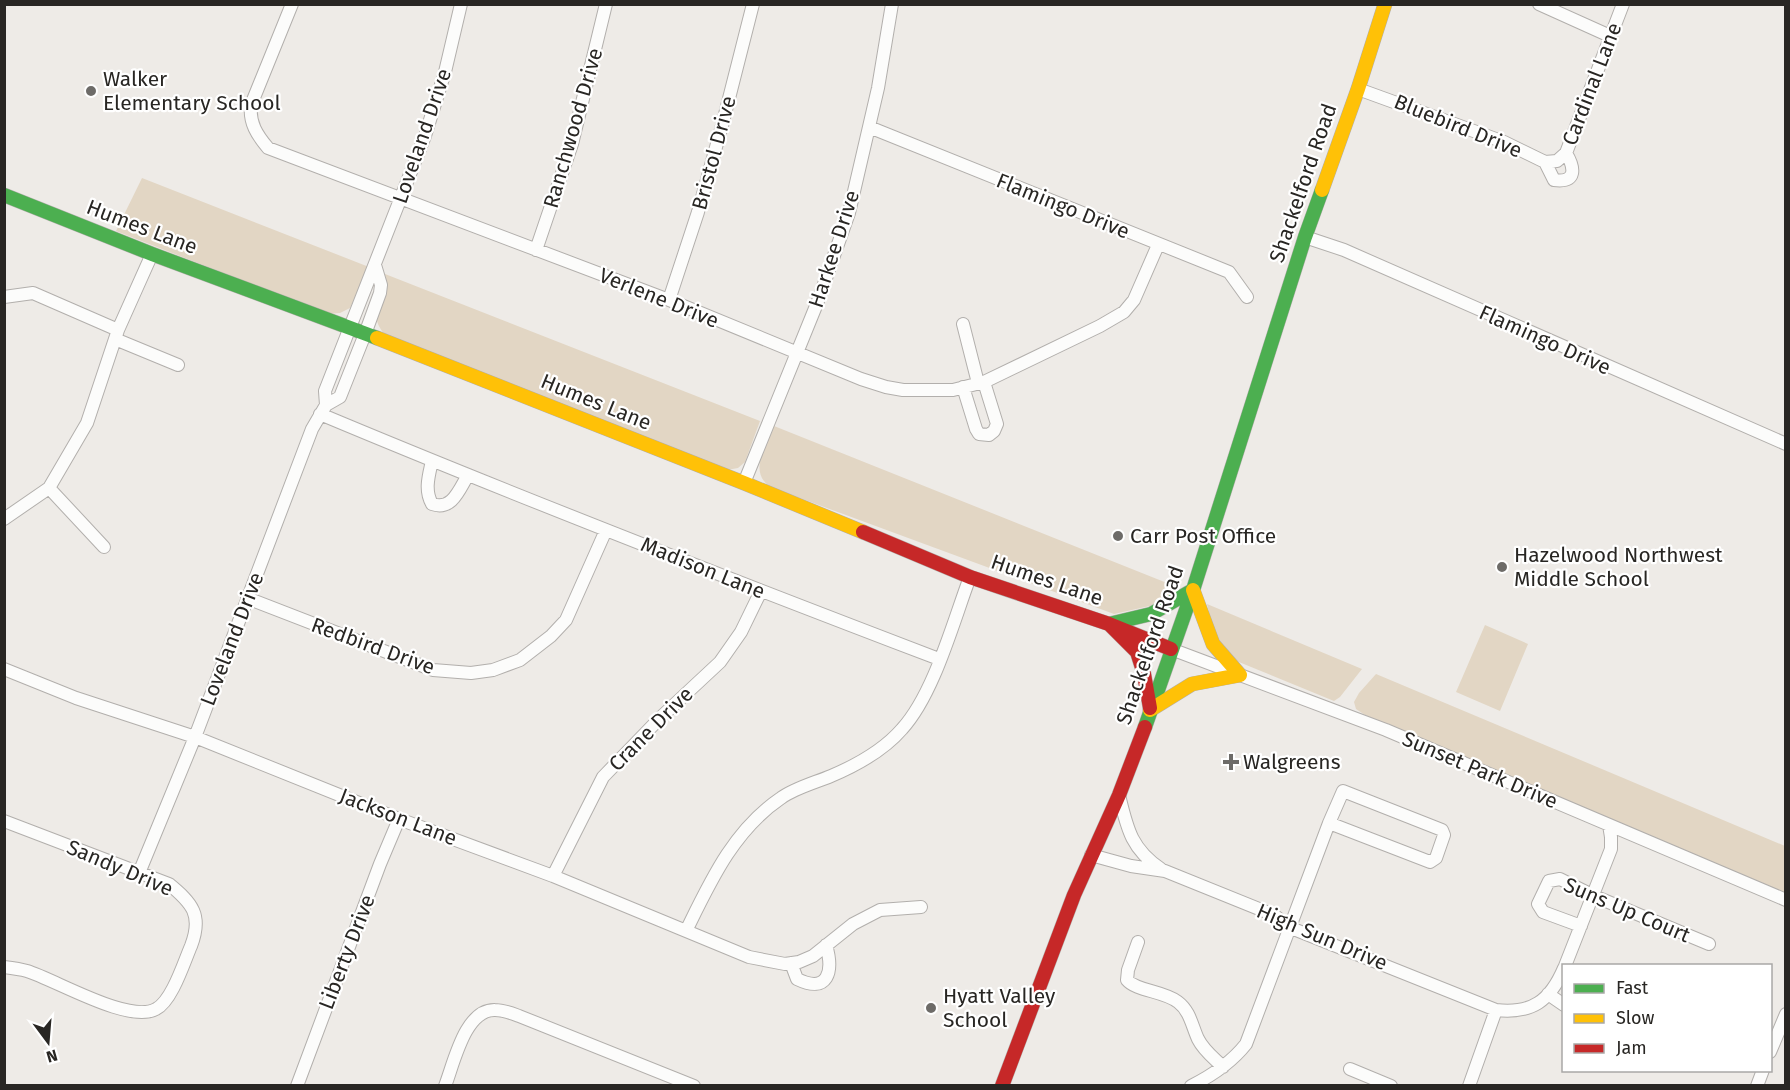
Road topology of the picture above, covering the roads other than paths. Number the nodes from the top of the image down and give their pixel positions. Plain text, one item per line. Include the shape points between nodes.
1 (292, 4) edge
2 (461, 4) edge
3 (606, 4) edge
4 (753, 4) edge
5 (892, 4) edge
6 (1385, 4) edge
7 (1539, 4) edge
8 (1623, 4) edge
9 (1610, 36) junction
10 (1358, 89) junction
11 (869, 127) junction
12 (1556, 159) joint
13 (4, 195) edge
14 (401, 199) junction
15 (1305, 237) junction
16 (1158, 244) junction
17 (536, 250) junction
18 (152, 254) junction
19 (375, 266) junction
20 (4, 297) edge
21 (1247, 297) dead end
22 (669, 300) junction
23 (963, 324) dead end
24 (350, 328) junction
25 (117, 334) junction
26 (365, 334) junction
27 (797, 354) junction
28 (178, 365) dead end
29 (981, 383) junction
30 (963, 387) junction
31 (323, 409) junction
32 (1785, 444) edge
33 (432, 460) junction
34 (468, 475) junction
35 (744, 483) junction
36 (49, 488) junction
37 (4, 519) edge
38 (606, 530) junction
39 (104, 547) dead end
40 (970, 577) junction
41 (1192, 590) junction
42 (761, 591) junction
43 (247, 598) junction
44 (1109, 624) junction
45 (1171, 649) junction
46 (939, 659) junction
47 (4, 669) edge
48 (1240, 675) junction
49 (1150, 710) junction
50 (195, 737) junction
51 (1119, 795) junction
52 (399, 819) junction
53 (4, 821) edge
54 (1329, 823) junction
55 (1609, 825) junction
56 (1091, 855) junction
57 (1165, 871) junction
58 (139, 873) junction
59 (553, 876) junction
60 (1593, 896) junction
61 (1785, 900) edge
62 (921, 907) dead end
63 (1581, 926) junction
64 (1291, 928) junction
65 (687, 929) junction
66 (1138, 942) dead end
67 (1708, 944) dead end
68 (826, 945) junction
69 (791, 963) junction
70 (1565, 964) edge
71 (4, 967) edge
72 (1562, 972) edge
73 (1548, 994) junction
74 (1562, 1004) edge
75 (1496, 1010) junction
76 (1785, 1017) edge
77 (1772, 1047) edge
78 (1223, 1067) junction
79 (1350, 1069) dead end
80 (1763, 1072) edge
81 (297, 1086) edge
82 (445, 1086) edge
83 (694, 1086) edge
84 (1002, 1086) edge
85 (1191, 1086) edge
86 (1391, 1086) edge
87 (1469, 1086) edge
88 (1757, 1086) edge

1 - 14 street, Verlene Drive via 251,105 255,132 268,148
2 - 14 street, Loveland Drive via 445,72
3 - 17 street, Ranchwood Drive via 572,144
4 - 22 street, Bristol Drive via 711,167
5 - 11 street, Harkee Drive
6 - 10 main road, Shackelford Road
7 - 9 street
8 - 9 street, Cardinal Lane
9 - 12 street, Cardinal Lane
10 - 12 street, Bluebird Drive
10 - 15 main road, Shackelford Road
11 - 16 street, Flamingo Drive
11 - 27 street, Harkee Drive via 849,213
13 - 18 main road, Humes Lane
14 - 17 street, Verlene Drive
14 - 19 street, Loveland Drive
15 - 32 street, Flamingo Drive via 1344,250
15 - 41 main road, Shackelford Road
16 - 21 street, Flamingo Drive via 1229,272
16 - 29 street, Verlene Drive via 1134,300 1124,312
17 - 22 street, Verlene Drive
18 - 24 main road, Humes Lane
18 - 25 street
19 - 24 street, Loveland Drive
19 - 26 street, Loveland Drive via 380,293
20 - 25 street via 33,293
22 - 27 street, Verlene Drive
23 - 29 street
24 - 26 main road, Humes Lane
24 - 31 street, Loveland Drive via 325,391
25 - 28 street
25 - 36 street via 87,423
26 - 31 street, Loveland Drive via 340,397
26 - 35 main road, Humes Lane
27 - 30 street, Verlene Drive via 886,387 925,391
27 - 35 street, Harkee Drive
29 - 30 street, Verlene Drive
29 - 30 street via 997,424 989,435 979,434 976,429
31 - 33 street, Madison Lane
31 - 43 street, Loveland Drive
33 - 34 street, Madison Lane
33 - 34 street via 427,486 432,504 447,505
34 - 38 street, Madison Lane
35 - 40 main road, Humes Lane
36 - 37 street
36 - 39 street
38 - 42 street, Madison Lane
38 - 43 street, Redbird Drive via 566,620 520,660 493,670 433,670
40 - 44 main road, Humes Lane
40 - 46 street
41 - 44 main road via 1152,615
41 - 45 main road, Shackelford Road
41 - 48 main road via 1213,644
42 - 46 street, Madison Lane
42 - 59 street, Crane Drive via 741,632 720,662 603,777
43 - 50 street, Loveland Drive
44 - 45 main road, Humes Lane
44 - 49 main road via 1137,652
45 - 48 street, Sunset Park Drive
45 - 49 main road, Shackelford Road
46 - 65 street via 919,708 883,748 781,797 742,832 712,878
47 - 50 street, Jackson Lane via 76,698
48 - 49 main road via 1192,684
48 - 55 street, Sunset Park Drive via 1386,730
49 - 51 main road, Shackelford Road
50 - 52 street, Jackson Lane
50 - 58 street, Loveland Drive
51 - 56 main road, Shackelford Road
51 - 57 street via 1134,840 1149,861
52 - 59 street, Jackson Lane
52 - 81 street, Liberty Drive
53 - 58 street, Sandy Drive
54 - 54 street via 1343,791 1442,830 1444,835 1436,858 1430,862
54 - 64 street
55 - 60 street, High Sun Drive via 1611,849
55 - 61 street, Sunset Park Drive
56 - 57 street, High Sun Drive
56 - 84 main road, Shackelford Road
57 - 64 street, High Sun Drive via 1274,915
58 - 71 street, Sandy Drive via 169,884 185,897 196,915 193,939 182,967 157,1009 139,1013 27,971
59 - 65 street, Jackson Lane
60 - 63 street, High Sun Drive
60 - 63 street, Suns Up Court via 1560,879 1549,881 1538,904 1543,912
60 - 67 street, Suns Up Court
62 - 68 street via 880,910
63 - 70 street, High Sun Drive
64 - 75 street, High Sun Drive
64 - 78 street via 1246,1044
65 - 69 street, Jackson Lane via 749,957
66 - 78 street via 1127,980 1131,985 1179,1002 1206,1051
68 - 69 street via 813,956
68 - 69 street via 830,958 825,981 809,985 797,979
72 - 73 street, High Sun Drive
73 - 74 street
73 - 75 street, High Sun Drive via 1525,1009
75 - 87 street
76 - 77 street
78 - 85 street
79 - 86 street
80 - 88 street
82 - 83 street via 466,1030 474,1019 493,1010 519,1016

